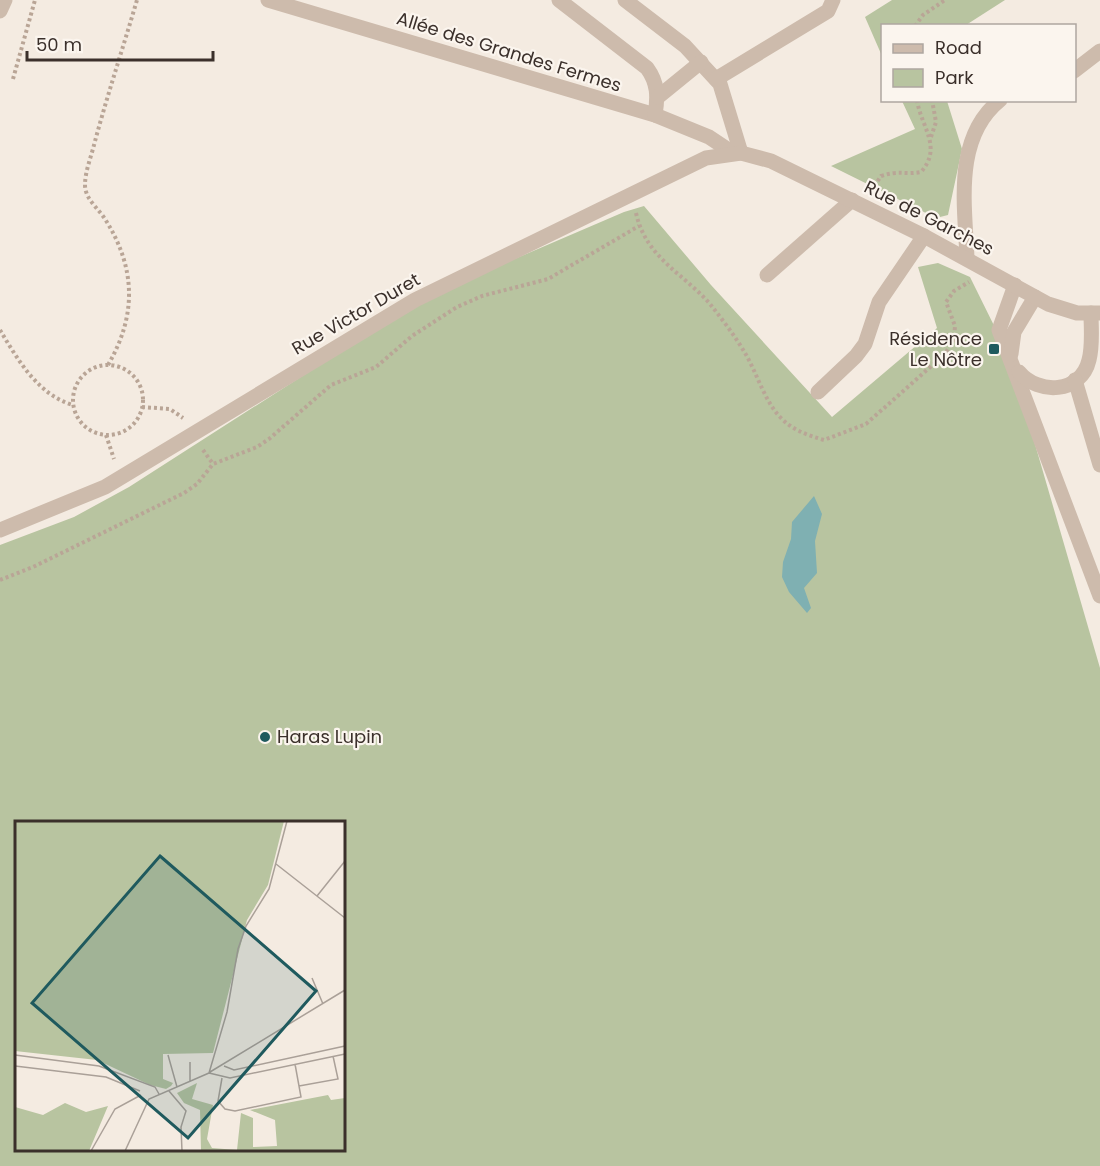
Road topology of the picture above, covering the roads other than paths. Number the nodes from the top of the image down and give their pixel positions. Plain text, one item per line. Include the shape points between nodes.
1 (5, 0) edge
2 (268, 0) edge
3 (559, 0) edge
4 (625, 0) edge
5 (833, 0) edge
6 (0, 11) edge
7 (1100, 51) edge
8 (701, 62) junction
9 (1076, 69) edge
10 (717, 79) junction
11 (658, 98) junction
12 (998, 102) edge
13 (655, 115) junction
14 (737, 153) junction
15 (858, 203) junction
16 (924, 236) junction
17 (973, 262) junction
18 (767, 275) dead end
19 (1015, 285) junction
20 (1035, 297) junction
21 (1095, 313) edge
22 (1013, 360) junction
23 (1095, 361) edge
24 (1075, 380) junction
25 (818, 392) dead end
26 (1100, 465) edge
27 (0, 530) edge
28 (1100, 596) edge

1 - 6 street
2 - 13 street, Allée des Grandes Fermes
3 - 11 street via 647,68 655,79
4 - 8 street
5 - 10 street via 828,11
7 - 9 street
8 - 10 street
8 - 11 street
10 - 14 street
11 - 13 street
12 - 17 street via 978,125 963,179
13 - 14 street, Allée des Grandes Fermes
14 - 15 street, Rue de Garches via 771,161
14 - 27 street, Rue Victor Duret via 691,164 415,300 105,487
15 - 16 street, Rue de Garches
15 - 18 street
16 - 17 street, Rue de Garches
16 - 25 street via 879,302 865,344
17 - 19 street, Rue de Garches
19 - 20 street, Rue de Garches
19 - 22 street via 999,330
20 - 21 street, Rue de Garches via 1077,313
20 - 22 street via 1014,332
21 - 23 street
22 - 24 street via 1024,378 1036,386 1059,387
22 - 28 street
23 - 24 street
24 - 26 street

